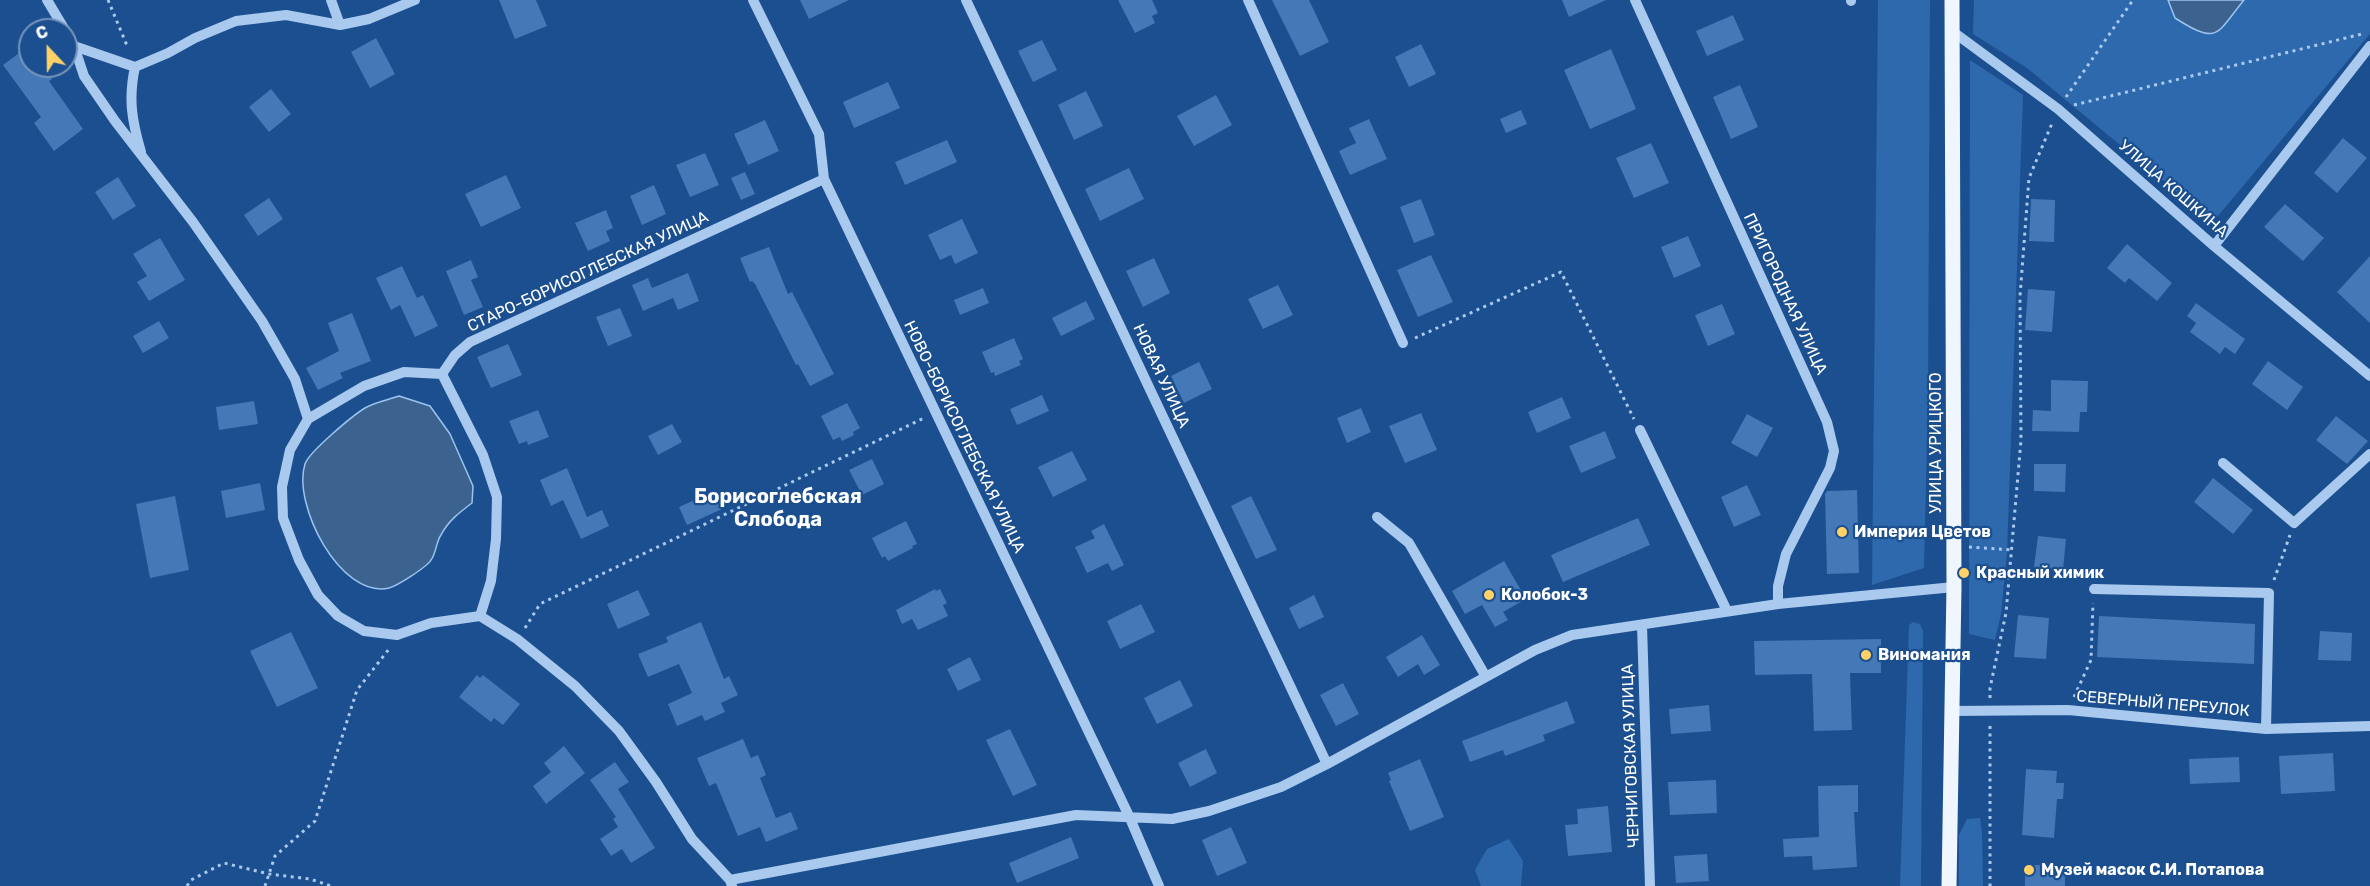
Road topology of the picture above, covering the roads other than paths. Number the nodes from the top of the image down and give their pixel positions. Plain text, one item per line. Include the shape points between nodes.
1 (46, 0) edge
2 (331, 0) edge
3 (415, 0) edge
4 (753, 0) edge
5 (966, 0) edge
6 (1248, 0) edge
7 (1635, 0) edge
8 (1952, 0) edge
9 (57, 18) edge
10 (340, 25) junction
11 (1952, 31) junction
12 (2370, 46) edge
13 (78, 47) edge
14 (78, 58) edge
15 (135, 67) junction
16 (143, 159) junction
17 (824, 179) junction
18 (2214, 246) junction
19 (1403, 343) road end
20 (442, 374) junction
21 (2370, 376) edge
22 (308, 419) junction
23 (1640, 430) road end
24 (2370, 454) edge
25 (2223, 463) dead end
26 (1377, 517) dead end
27 (1954, 587) junction
28 (2094, 589) road end
29 (1778, 604) junction
30 (1727, 611) junction
31 (480, 616) junction
32 (1642, 625) junction
33 (1486, 677) junction
34 (1952, 711) junction
35 (2370, 726) edge
36 (2266, 729) junction
37 (1327, 765) junction
38 (1130, 816) junction
39 (731, 883) edge
40 (1159, 886) edge
41 (1650, 886) edge
42 (1949, 886) edge

1 - 9 street
2 - 10 street
3 - 10 street via 369,19
4 - 17 street, НОВО-БОРИСОГЛЕБСКАЯ УЛИЦА via 819,134
5 - 37 street, НОВАЯ УЛИЦА
6 - 19 street
7 - 29 street, ПРИГОРОДНАЯ УЛИЦА via 1827,422 1834,451 1830,468 1786,554
8 - 11 main road, УЛИЦА УРИЦКОГО
10 - 15 street via 286,15 236,21
11 - 18 street, УЛИЦА КОШКИНА via 2058,109
11 - 27 main road, УЛИЦА УРИЦКОГО
12 - 18 street
13 - 15 street
14 - 16 street via 84,75
15 - 16 street via 132,120
16 - 22 street via 262,321 295,379
17 - 20 street, СТАРО-БОРИСОГЛЕБСКАЯ УЛИЦА via 470,342
17 - 38 street, НОВО-БОРИСОГЛЕБСКАЯ УЛИЦА
18 - 21 street, УЛИЦА КОШКИНА
20 - 22 street via 404,372 364,386
20 - 31 street via 483,455 497,497 491,580
22 - 31 street via 290,450 282,487 283,518 298,560 318,596 338,616 364,631 396,636 431,623
23 - 30 street
24 - 25 street via 2294,523
26 - 33 street via 1409,543
27 - 29 street
27 - 34 main road, УЛИЦА УРИЦКОГО
28 - 36 street via 2269,593
29 - 30 street
30 - 32 street
31 - 39 street via 517,639 575,686 619,731 692,839
32 - 33 street via 1572,635
32 - 41 street, ЧЕРНИГОВСКАЯ УЛИЦА
33 - 37 street
34 - 36 street, СЕВЕРНЫЙ ПЕРЕУЛОК via 2068,710
34 - 42 main road, УЛИЦА УРИЦКОГО
35 - 36 street, СЕВЕРНЫЙ ПЕРЕУЛОК
37 - 38 street via 1281,787 1209,811 1172,819
38 - 39 street via 1076,815
38 - 40 street, НОВО-БОРИСОГЛЕБСКАЯ УЛИЦА

